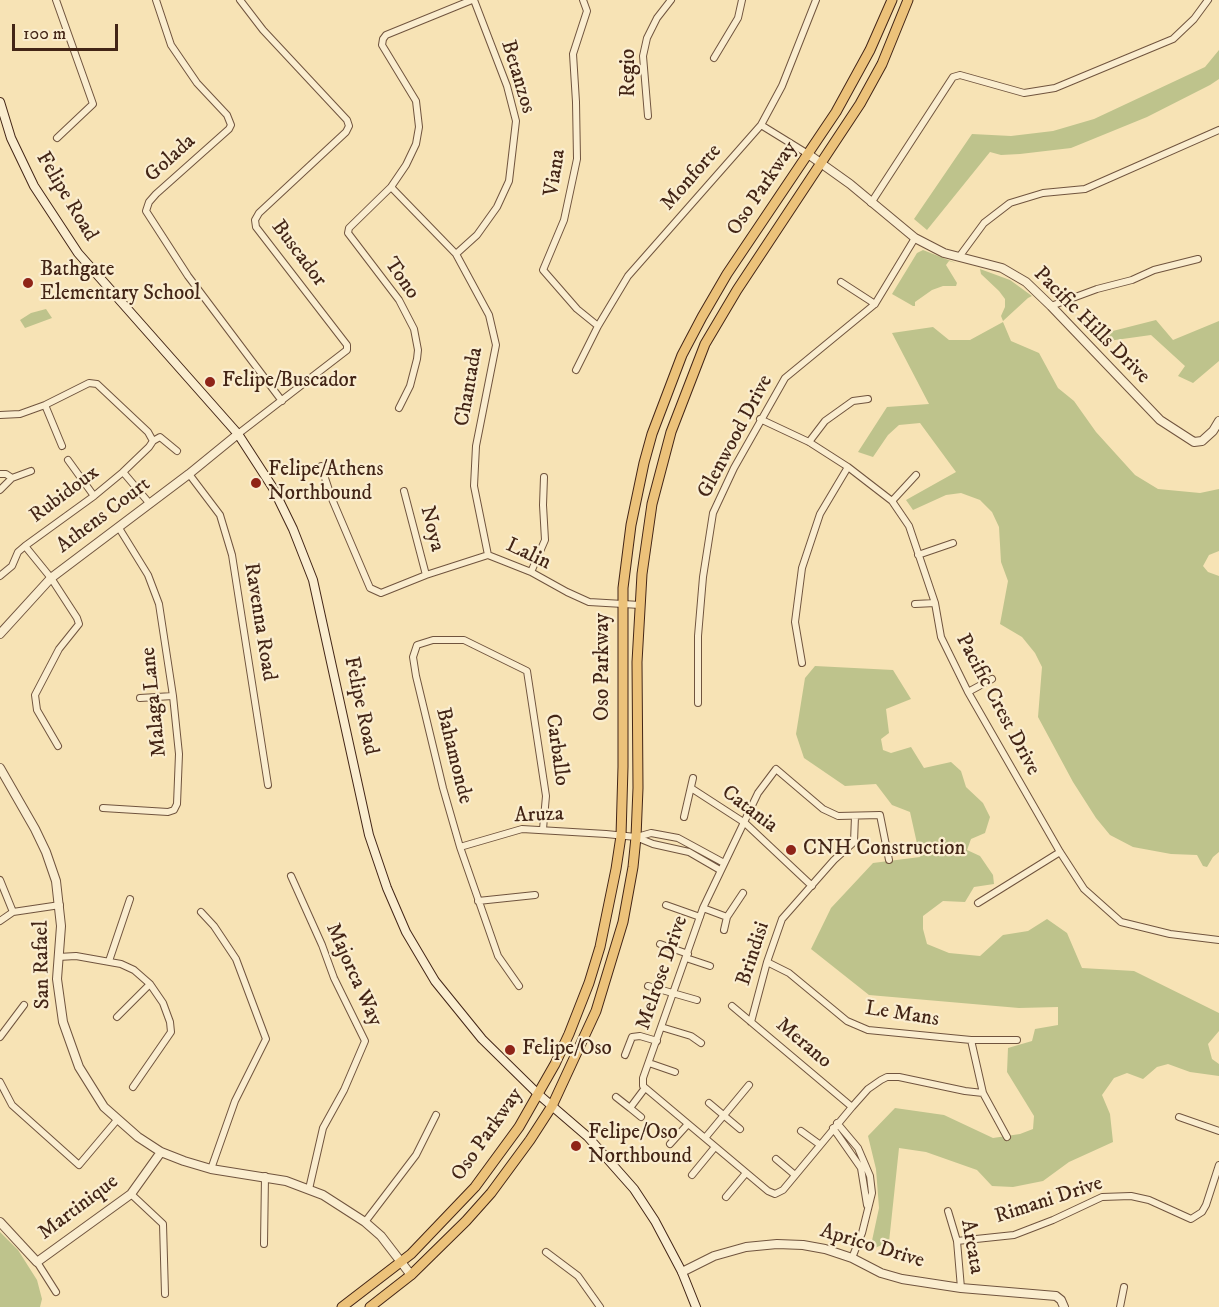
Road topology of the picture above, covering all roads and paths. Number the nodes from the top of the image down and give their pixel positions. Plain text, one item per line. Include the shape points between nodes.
1 (56, 0) edge
2 (156, 0) edge
3 (240, 0) edge
4 (473, 0) edge
5 (584, 0) edge
6 (670, 0) edge
7 (742, 0) edge
8 (816, 0) edge
9 (892, 0) edge
10 (908, 0) edge
11 (1208, 0) edge
12 (714, 58) dead end
13 (0, 102) edge
14 (648, 116) dead end
15 (761, 124) junction
16 (1219, 130) edge
17 (57, 138) dead end
18 (808, 154) junction
19 (822, 163) junction
20 (392, 187) junction
21 (871, 203) junction
22 (915, 238) junction
23 (456, 254) junction
24 (959, 256) junction
25 (1198, 259) dead end
26 (841, 282) dead end
27 (875, 304) junction
28 (1051, 306) junction
29 (598, 326) junction
30 (576, 370) dead end
31 (868, 399) dead end
32 (282, 401) junction
33 (45, 405) junction
34 (399, 408) dead end
35 (0, 415) edge
36 (760, 419) junction
37 (1219, 421) edge
38 (238, 434) junction
39 (153, 441) junction
40 (809, 442) junction
41 (62, 446) dead end
42 (177, 451) dead end
43 (68, 460) dead end
44 (321, 466) dead end
45 (848, 467) junction
46 (31, 471) dead end
47 (123, 472) junction
48 (0, 474) edge
49 (189, 474) junction
50 (916, 475) dead end
51 (544, 477) dead end
52 (12, 478) junction
53 (0, 490) edge
54 (404, 491) dead end
55 (94, 496) junction
56 (892, 501) junction
57 (150, 504) junction
58 (119, 528) junction
59 (953, 543) dead end
60 (25, 546) junction
61 (488, 555) junction
62 (918, 555) junction
63 (531, 572) junction
64 (426, 575) junction
65 (0, 576) edge
66 (51, 578) junction
67 (935, 603) junction
68 (622, 604) junction
69 (915, 604) dead end
70 (640, 605) junction
71 (0, 634) edge
72 (802, 663) dead end
73 (529, 676) joint
74 (992, 679) dead end
75 (968, 692) junction
76 (173, 696) junction
77 (140, 698) dead end
78 (699, 703) dead end
79 (58, 746) dead end
80 (0, 768) edge
81 (693, 778) dead end
82 (268, 785) dead end
83 (691, 788) junction
84 (103, 808) dead end
85 (855, 816) junction
86 (684, 817) dead end
87 (745, 823) junction
88 (543, 829) junction
89 (621, 836) junction
90 (636, 837) junction
91 (686, 842) junction
92 (460, 847) junction
93 (683, 850) junction
94 (1060, 852) junction
95 (889, 860) dead end
96 (722, 867) junction
97 (291, 876) dead end
98 (0, 880) edge
99 (812, 886) junction
100 (743, 893) dead end
101 (535, 895) dead end
102 (130, 899) dead end
103 (478, 901) junction
104 (978, 903) dead end
105 (666, 905) dead end
106 (60, 906) junction
107 (703, 908) junction
108 (13, 912) junction
109 (201, 912) dead end
110 (700, 917) junction
111 (727, 917) junction
112 (0, 921) edge
113 (724, 930) dead end
114 (1219, 940) edge
115 (660, 944) dead end
116 (687, 956) junction
117 (58, 957) junction
118 (109, 961) junction
119 (767, 962) junction
120 (710, 966) dead end
121 (150, 984) junction
122 (519, 986) dead end
123 (648, 986) dead end
124 (673, 992) junction
125 (697, 1000) dead end
126 (24, 1005) dead end
127 (732, 1006) dead end
128 (117, 1017) dead end
129 (751, 1022) junction
130 (661, 1027) junction
131 (0, 1037) edge
132 (971, 1040) junction
133 (1017, 1040) dead end
134 (657, 1041) junction
135 (701, 1044) dead end
136 (625, 1055) dead end
137 (649, 1063) junction
138 (675, 1072) dead end
139 (0, 1082) edge
140 (749, 1085) dead end
141 (133, 1087) dead end
142 (645, 1088) junction
143 (983, 1093) junction
144 (538, 1094) junction
145 (616, 1097) dead end
146 (709, 1103) dead end
147 (552, 1106) junction
148 (852, 1107) junction
149 (630, 1108) junction
150 (436, 1115) dead end
151 (724, 1116) junction
152 (641, 1117) dead end
153 (1179, 1117) dead end
154 (117, 1120) junction
155 (688, 1124) junction
156 (835, 1126) junction
157 (740, 1129) dead end
158 (801, 1131) dead end
159 (1219, 1131) edge
160 (1007, 1137) dead end
161 (705, 1138) junction
162 (670, 1144) dead end
163 (819, 1144) junction
164 (715, 1147) junction
165 (161, 1152) junction
166 (776, 1159) dead end
167 (1219, 1165) edge
168 (211, 1169) junction
169 (746, 1173) junction
170 (692, 1175) dead end
171 (795, 1175) junction
172 (265, 1176) junction
173 (309, 1189) junction
174 (131, 1194) junction
175 (726, 1197) dead end
176 (948, 1211) dead end
177 (0, 1222) edge
178 (365, 1222) junction
179 (957, 1241) junction
180 (264, 1244) dead end
181 (546, 1252) dead end
182 (852, 1258) junction
183 (37, 1262) junction
184 (401, 1263) junction
185 (682, 1272) junction
186 (411, 1275) junction
187 (1125, 1287) dead end
188 (961, 1288) junction
189 (56, 1292) dead end
190 (165, 1294) dead end
191 (342, 1307) edge
192 (370, 1307) edge
193 (600, 1307) edge
194 (696, 1307) edge
195 (1064, 1307) edge
196 (1120, 1307) edge

1 - 17 street via 93,104
2 - 32 street, Golada via 171,45 231,125 156,194 146,211 188,276
3 - 32 street, Buscador via 349,126 255,220 347,345 344,354
4 - 20 street via 383,39 382,45 416,101 418,116 416,144
4 - 23 street, Betanzos via 507,86 516,121 509,181 477,235
5 - 29 street, Viana via 587,11 573,54 577,159 564,219 543,270 577,309
6 - 14 street, Regio via 647,38 643,56
7 - 12 street via 738,18
8 - 15 street, Monforte via 782,86
9 - 18 main road, Oso Parkway via 858,73
10 - 19 main road, Oso Parkway via 871,85
11 - 21 street via 1190,25 1173,39 1055,88 1024,93 960,75 953,77
13 - 38 main road, Felipe Road via 33,186 78,253
15 - 18 street
15 - 29 street, Monforte via 628,276
16 - 24 street via 1085,189 1043,193 1010,203 984,223
18 - 19 street, Pacific Hills Drive
18 - 68 main road, Oso Parkway via 714,296 682,355 644,463 629,534
19 - 21 street, Pacific Hills Drive
19 - 70 main road, Oso Parkway via 736,290 705,344 671,432 652,504
20 - 23 street, Chantada
20 - 34 street, Tono via 348,233 399,300 414,329 417,359
21 - 22 street, Pacific Hills Drive
22 - 24 street, Pacific Hills Drive
22 - 27 street, Glenwood Drive
23 - 61 street, Chantada via 489,315 496,345 476,446 474,486
24 - 28 street, Pacific Hills Drive via 1002,268 1026,282
25 - 28 street
26 - 27 street
27 - 36 street, Glenwood Drive via 785,378
28 - 37 street, Pacific Hills Drive via 1160,420 1194,442 1202,441
29 - 30 street, Monforte
31 - 40 street via 853,401 825,421
32 - 38 street, Buscador
33 - 35 street via 20,414
33 - 39 street via 97,384
33 - 41 street
36 - 40 street, Pacific Crest Drive
36 - 78 street, Glenwood Drive via 713,513 698,636
38 - 49 street, Athens Court
38 - 144 main road, Felipe Road via 273,488 313,580 369,835 406,932 458,1011
39 - 42 street via 160,437
39 - 47 street, Rubidoux
40 - 45 street, Pacific Crest Drive
43 - 55 street
44 - 64 street, Lalin via 370,588 381,593
45 - 56 street, Pacific Crest Drive
45 - 72 street via 820,514 802,568 795,622
46 - 52 street
47 - 55 street, Rubidoux
47 - 57 street
48 - 52 street
49 - 57 street, Athens Court
49 - 82 street, Ravenna Road via 220,515 232,555
50 - 56 street
51 - 63 street via 545,540
52 - 53 street
54 - 64 street, Noya
55 - 60 street, Rubidoux
56 - 62 street, Pacific Crest Drive via 909,526
57 - 58 street, Athens Court
58 - 66 street, Athens Court
58 - 76 street, Malaga Lane via 148,575 159,604
59 - 62 street
60 - 65 street, Rubidoux
60 - 66 street
61 - 63 street, Lalin
61 - 64 street, Lalin
62 - 67 street, Pacific Crest Drive
63 - 68 street, Lalin via 589,602
66 - 71 street, Athens Court
66 - 79 street via 79,624 59,649 35,695 37,710
67 - 69 street
67 - 75 street, Pacific Crest Drive via 941,637
68 - 70 street, Lalin
68 - 89 main road, Oso Parkway
70 - 90 main road, Oso Parkway
73 - 88 street, Carballo via 546,796
73 - 92 street, Bahamonde via 523,668 464,640 433,640 417,645 413,651 430,735
74 - 75 street
75 - 94 street, Pacific Crest Drive
76 - 77 street
76 - 84 street, Malaga Lane via 179,754 174,810
80 - 106 street, San Rafael via 46,852
81 - 83 street, Catania
83 - 86 street, Catania
83 - 87 street, Catania
85 - 87 street, Melrose Drive via 838,816 824,809 777,769 758,794
85 - 95 street via 880,815
85 - 99 street, Brindisi via 854,842
87 - 96 street, Melrose Drive
87 - 99 street, Catania
88 - 89 street, Aruza
88 - 92 street, Aruza via 522,829
89 - 90 street, Aruza
89 - 144 main road, Oso Parkway via 609,907 588,983 569,1034
90 - 91 street via 651,833
90 - 93 street
90 - 147 main road, Oso Parkway via 623,922 605,984
91 - 93 street
91 - 96 street
92 - 103 street, Bahamonde
93 - 96 street
94 - 104 street
94 - 114 street, Pacific Crest Drive via 1084,889 1121,922
96 - 107 street, Melrose Drive
97 - 173 street, Majorca Way via 365,1041 323,1128
98 - 108 street
99 - 119 street, Brindisi via 782,919
100 - 111 street
101 - 103 street
102 - 118 street
103 - 122 street, Bahamonde via 498,956
105 - 110 street
106 - 108 street
106 - 117 street, San Rafael
107 - 110 street, Melrose Drive
107 - 111 street
108 - 112 street
109 - 168 street via 236,959 266,1040 235,1101
110 - 116 street, Melrose Drive
111 - 113 street
115 - 116 street
116 - 120 street
116 - 124 street, Melrose Drive
117 - 118 street
117 - 154 street, San Rafael via 59,1002 68,1041 94,1093
118 - 121 street via 134,970
119 - 129 street, Brindisi
119 - 132 street, Le Mans via 789,973 855,1026
121 - 128 street
121 - 141 street via 163,1003 171,1032
123 - 124 street
124 - 125 street
124 - 130 street, Melrose Drive
126 - 131 street
127 - 129 street, Merano
129 - 148 street, Merano
130 - 134 street, Melrose Drive
130 - 135 street via 691,1036
132 - 133 street, Le Mans
132 - 143 street
134 - 136 street via 632,1037
134 - 137 street, Melrose Drive
137 - 138 street
137 - 142 street, Melrose Drive via 643,1078
139 - 154 street via 12,1105 79,1165
140 - 151 street
142 - 149 street, Melrose Drive
142 - 155 street
143 - 148 street via 887,1077 868,1089
143 - 160 street
144 - 147 main road, Felipe Road
144 - 184 main road, Oso Parkway via 476,1187
145 - 149 street
146 - 151 street
147 - 185 main road, Felipe Road via 588,1137 634,1189
147 - 186 main road, Oso Parkway via 491,1193
148 - 156 street
149 - 152 street
150 - 178 street via 416,1155
151 - 157 street
151 - 161 street
153 - 159 street
154 - 165 street, San Rafael
155 - 161 street
155 - 162 street
156 - 163 street
156 - 182 street via 864,1167 868,1208
158 - 163 street
161 - 164 street
163 - 171 street
164 - 169 street
164 - 170 street
165 - 168 street, San Rafael
165 - 174 street, Martinique
166 - 171 street
167 - 179 street, Rimani Drive via 1206,1205 1191,1219 1149,1200 1102,1197 1014,1235
168 - 172 street, San Rafael
169 - 171 street via 776,1194
169 - 175 street
172 - 173 street, San Rafael
172 - 180 street
173 - 178 street, San Rafael
174 - 183 street, Martinique
174 - 190 street via 163,1224
176 - 179 street, Arcata
177 - 183 street
178 - 184 street, San Rafael
179 - 188 street, Arcata
181 - 193 street via 578,1276
182 - 185 street, Aprico Drive via 825,1249 777,1244 714,1256
182 - 188 street, Aprico Drive via 902,1280
183 - 189 street
184 - 186 street, San Rafael
184 - 191 main road, Oso Parkway
185 - 194 main road, Felipe Road
186 - 192 main road, Oso Parkway
187 - 196 street
188 - 195 street, Aprico Drive via 1056,1296

